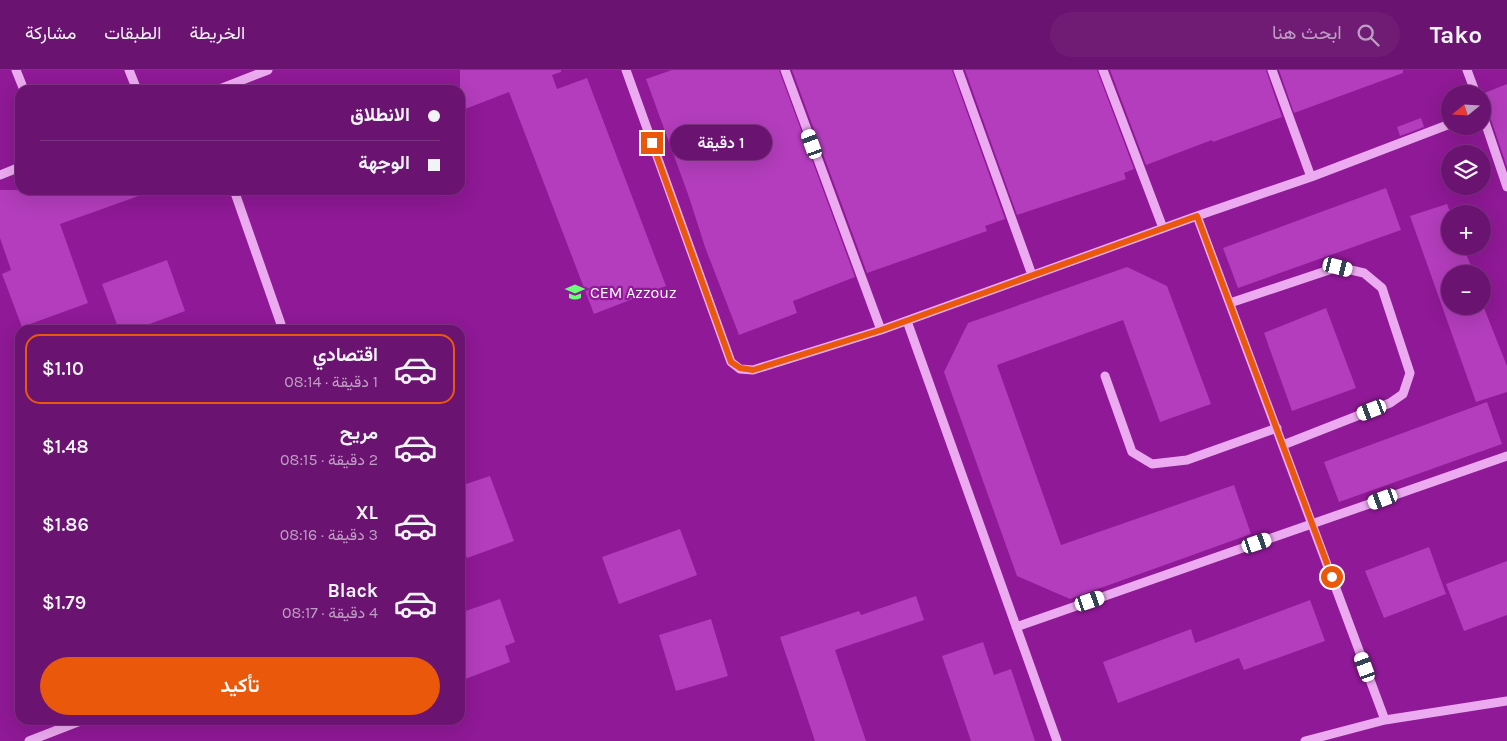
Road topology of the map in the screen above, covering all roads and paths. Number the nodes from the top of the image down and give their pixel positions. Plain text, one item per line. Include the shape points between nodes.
1 (16, 70) edge
2 (129, 70) edge
3 (268, 70) edge
4 (626, 70) edge
5 (785, 70) edge
6 (958, 70) edge
7 (1103, 70) edge
8 (1272, 70) edge
9 (1467, 70) edge
10 (22, 85) edge
11 (135, 85) edge
12 (230, 85) edge
13 (1473, 85) edge
14 (1441, 127) edge
15 (1489, 135) edge
16 (15, 169) edge
17 (0, 175) edge
18 (1311, 177) junction
19 (1507, 188) edge
20 (236, 195) edge
21 (1197, 216) junction
22 (1163, 228) junction
23 (1032, 276) junction
24 (1230, 304) junction
25 (907, 321) junction
26 (281, 325) edge
27 (881, 330) junction
28 (1105, 376) dead end
29 (1277, 428) junction
30 (1283, 445) junction
31 (1507, 456) edge
32 (1313, 524) junction
33 (1016, 627) junction
34 (1507, 701) edge
35 (1385, 720) junction
36 (70, 725) edge
37 (30, 741) edge
38 (1057, 741) edge
39 (1305, 741) edge

1 - 10 street
2 - 11 street
3 - 12 street
4 - 27 street via 731,362 740,368 753,370
5 - 27 street
6 - 23 street
7 - 22 street
8 - 18 street
9 - 13 street
14 - 18 street
15 - 19 street
16 - 17 street
18 - 21 street
20 - 26 street
21 - 22 street
21 - 24 street
22 - 23 street
23 - 25 street
24 - 29 street
24 - 30 street via 1338,267 1364,273 1382,288 1410,373 1403,394 1390,403
25 - 27 street
25 - 33 street
28 - 29 street via 1132,452 1152,464 1187,460
29 - 30 street
30 - 32 street
31 - 32 street
32 - 33 street
32 - 35 street
33 - 38 street
34 - 35 street
35 - 39 street
36 - 37 street

